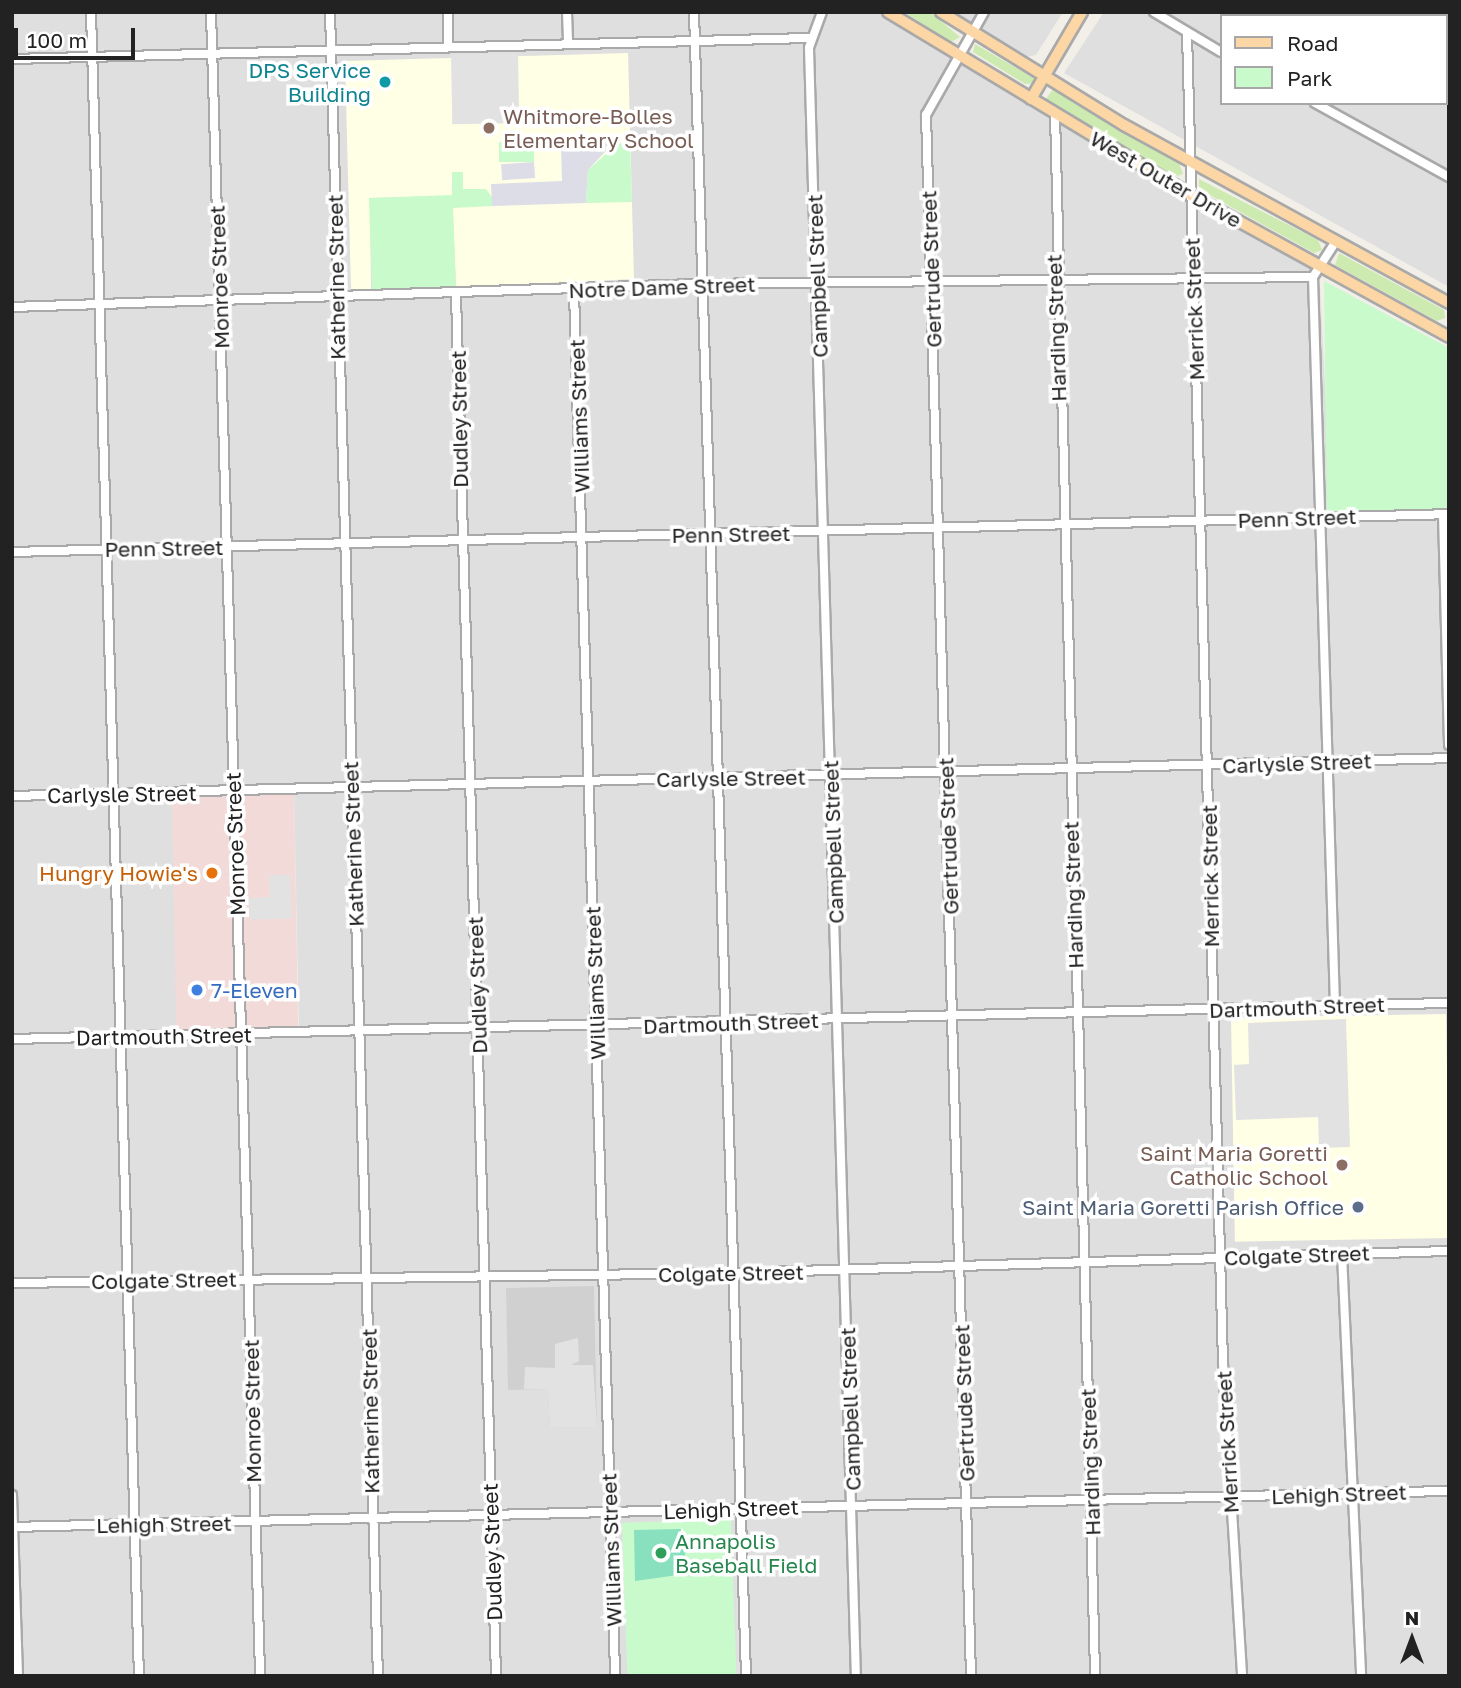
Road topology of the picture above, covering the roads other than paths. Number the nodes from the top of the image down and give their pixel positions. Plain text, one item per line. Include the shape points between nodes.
1 (91, 12) edge
2 (211, 12) edge
3 (330, 12) edge
4 (448, 12) edge
5 (567, 12) edge
6 (694, 12) edge
7 (822, 12) edge
8 (888, 12) edge
9 (941, 12) edge
10 (984, 12) edge
11 (1082, 12) edge
12 (1154, 12) edge
13 (972, 32) junction
14 (1187, 33) junction
15 (810, 38) junction
16 (695, 41) junction
17 (568, 44) junction
18 (448, 47) junction
19 (332, 50) junction
20 (1220, 51) edge
21 (213, 54) junction
22 (957, 55) junction
23 (92, 57) junction
24 (12, 59) edge
25 (1044, 77) junction
26 (1031, 99) junction
27 (1319, 105) edge
28 (1055, 114) junction
29 (1189, 160) junction
30 (1449, 177) edge
31 (1191, 195) junction
32 (1336, 241) junction
33 (1320, 266) junction
34 (1313, 277) junction
35 (1193, 279) junction
36 (1055, 281) junction
37 (931, 282) junction
38 (817, 283) junction
39 (703, 284) junction
40 (575, 291) junction
41 (456, 295) junction
42 (337, 299) junction
43 (219, 302) junction
44 (1449, 303) edge
45 (99, 305) junction
46 (12, 307) edge
47 (1447, 333) edge
48 (1446, 514) edge
49 (1322, 518) junction
50 (1201, 521) junction
51 (1062, 526) junction
52 (938, 529) junction
53 (823, 532) junction
54 (582, 536) junction
55 (709, 536) junction
56 (462, 540) junction
57 (343, 544) junction
58 (226, 547) junction
59 (106, 550) junction
60 (12, 552) edge
61 (1449, 745) edge
62 (1449, 758) edge
63 (1327, 762) junction
64 (1207, 766) junction
65 (1069, 769) junction
66 (946, 772) junction
67 (830, 775) junction
68 (717, 778) junction
69 (589, 781) junction
70 (470, 785) junction
71 (351, 788) junction
72 (233, 791) junction
73 (114, 794) junction
74 (12, 796) edge
75 (1449, 1003) edge
76 (1335, 1006) junction
77 (1213, 1009) junction
78 (1077, 1013) junction
79 (953, 1016) junction
80 (838, 1020) junction
81 (724, 1023) junction
82 (596, 1026) junction
83 (479, 1029) junction
84 (358, 1032) junction
85 (241, 1035) junction
86 (120, 1037) junction
87 (12, 1039) edge
88 (1449, 1251) edge
89 (1342, 1254) junction
90 (1220, 1258) junction
91 (1085, 1262) junction
92 (960, 1266) junction
93 (846, 1270) junction
94 (732, 1273) junction
95 (604, 1275) junction
96 (486, 1276) junction
97 (367, 1277) junction
98 (250, 1278) junction
99 (128, 1281) junction
100 (12, 1283) edge
101 (1449, 1491) edge
102 (1352, 1494) junction
103 (12, 1495) edge
104 (1230, 1497) junction
105 (1091, 1500) junction
106 (967, 1503) junction
107 (852, 1506) junction
108 (741, 1509) junction
109 (610, 1513) junction
110 (491, 1516) junction
111 (372, 1519) junction
112 (255, 1521) junction
113 (134, 1524) junction
114 (13, 1527) edge
115 (18, 1676) edge
116 (139, 1676) edge
117 (260, 1676) edge
118 (378, 1676) edge
119 (496, 1676) edge
120 (615, 1676) edge
121 (746, 1676) edge
122 (856, 1676) edge
123 (971, 1676) edge
124 (1095, 1676) edge
125 (1242, 1676) edge
126 (1361, 1676) edge

1 - 23 street
2 - 21 street, Monroe Street
3 - 19 street, Katherine Street
4 - 18 street
5 - 17 street
6 - 16 street
7 - 15 street, Campbell Street
8 - 22 main road, West Outer Drive
9 - 13 main road, West Outer Drive
10 - 13 street, Gertrude Street
11 - 25 main road
12 - 14 street
13 - 22 street, Gertrude Street
13 - 25 main road, West Outer Drive
14 - 20 street
14 - 29 street, Merrick Street
15 - 16 street
15 - 38 street, Campbell Street
16 - 17 street
16 - 39 street
17 - 18 street
18 - 19 street
19 - 21 street
19 - 42 street, Katherine Street
21 - 23 street
21 - 43 street, Monroe Street
22 - 26 main road, West Outer Drive
22 - 37 street, Gertrude Street via 926,116
23 - 24 street
23 - 45 street
25 - 26 main road
25 - 29 main road, West Outer Drive
26 - 28 main road, West Outer Drive
27 - 30 street
28 - 31 main road, West Outer Drive
28 - 36 street, Harding Street
29 - 31 street, Merrick Street
29 - 32 main road, West Outer Drive
31 - 33 main road, West Outer Drive
31 - 35 street, Merrick Street
32 - 33 street
32 - 44 main road, West Outer Drive
33 - 34 street
33 - 47 main road, West Outer Drive
34 - 35 street, Notre Dame Street
34 - 49 street
35 - 36 street, Notre Dame Street
35 - 50 street, Merrick Street
36 - 37 street, Notre Dame Street
36 - 51 street, Harding Street
37 - 38 street, Notre Dame Street
37 - 52 street, Gertrude Street
38 - 39 street, Notre Dame Street
38 - 53 street, Campbell Street
39 - 40 street, Notre Dame Street
39 - 55 street
40 - 41 street, Notre Dame Street
40 - 54 street, Williams Street
41 - 42 street, Notre Dame Street
41 - 56 street, Dudley Street
42 - 43 street, Notre Dame Street
42 - 57 street, Katherine Street
43 - 45 street, Notre Dame Street
43 - 58 street, Monroe Street
45 - 46 street, Notre Dame Street
45 - 59 street
48 - 49 street, Penn Street
48 - 61 street
49 - 50 street, Penn Street
49 - 63 street
50 - 51 street, Penn Street
50 - 64 street, Merrick Street
51 - 52 street, Penn Street
51 - 65 street, Harding Street
52 - 53 street, Penn Street
52 - 66 street, Gertrude Street
53 - 55 street, Penn Street
53 - 67 street, Campbell Street
54 - 55 street, Penn Street
54 - 56 street, Penn Street
54 - 69 street, Williams Street
55 - 68 street
56 - 57 street, Penn Street
56 - 70 street, Dudley Street
57 - 58 street, Penn Street
57 - 71 street, Katherine Street
58 - 59 street, Penn Street
58 - 72 street, Monroe Street
59 - 60 street, Penn Street
59 - 73 street
62 - 63 street, Carlysle Street
63 - 64 street, Carlysle Street
63 - 76 street
64 - 65 street, Carlysle Street
64 - 77 street, Merrick Street
65 - 66 street, Carlysle Street
65 - 78 street, Harding Street
66 - 67 street, Carlysle Street
66 - 79 street, Gertrude Street
67 - 68 street, Carlysle Street
67 - 80 street, Campbell Street
68 - 69 street, Carlysle Street
68 - 81 street
69 - 70 street, Carlysle Street
69 - 82 street, Williams Street
70 - 71 street, Carlysle Street
70 - 83 street, Dudley Street
71 - 72 street, Carlysle Street
71 - 84 street, Katherine Street
72 - 73 street, Carlysle Street
72 - 85 street, Monroe Street
73 - 74 street, Carlysle Street
73 - 86 street
75 - 76 street, Dartmouth Street
76 - 77 street, Dartmouth Street
77 - 78 street, Dartmouth Street
77 - 90 street, Merrick Street
78 - 79 street, Dartmouth Street
78 - 91 street, Harding Street
79 - 80 street, Dartmouth Street
79 - 92 street, Gertrude Street
80 - 81 street, Dartmouth Street
80 - 93 street, Campbell Street
81 - 82 street, Dartmouth Street
81 - 94 street
82 - 83 street, Dartmouth Street
82 - 95 street, Williams Street
83 - 84 street, Dartmouth Street
83 - 96 street, Dudley Street
84 - 85 street, Dartmouth Street
84 - 97 street, Katherine Street
85 - 86 street, Dartmouth Street
85 - 98 street, Monroe Street
86 - 87 street, Dartmouth Street
86 - 99 street
88 - 89 street, Colgate Street
89 - 90 street, Colgate Street
89 - 102 street
90 - 91 street, Colgate Street
90 - 104 street, Merrick Street
91 - 92 street, Colgate Street
91 - 105 street, Harding Street
92 - 93 street, Colgate Street
92 - 106 street, Gertrude Street
93 - 94 street, Colgate Street
93 - 107 street, Campbell Street
94 - 95 street, Colgate Street
94 - 108 street
95 - 96 street, Colgate Street
95 - 109 street, Williams Street
96 - 97 street, Colgate Street
96 - 110 street, Dudley Street
97 - 98 street, Colgate Street
97 - 111 street, Katherine Street
98 - 99 street, Colgate Street
98 - 112 street, Monroe Street
99 - 100 street, Colgate Street
99 - 113 street
101 - 102 street, Lehigh Street
102 - 104 street, Lehigh Street
102 - 126 street
103 - 114 street
104 - 105 street, Lehigh Street
104 - 125 street, Merrick Street
105 - 106 street, Lehigh Street
105 - 124 street, Harding Street
106 - 107 street, Lehigh Street
106 - 123 street, Gertrude Street
107 - 108 street, Lehigh Street
107 - 122 street, Campbell Street
108 - 109 street, Lehigh Street
108 - 121 street
109 - 110 street, Lehigh Street
109 - 120 street, Williams Street
110 - 111 street, Lehigh Street
110 - 119 street, Dudley Street
111 - 112 street, Lehigh Street
111 - 118 street, Katherine Street
112 - 113 street, Lehigh Street
112 - 117 street, Monroe Street
113 - 114 street, Lehigh Street
113 - 116 street
114 - 115 street

